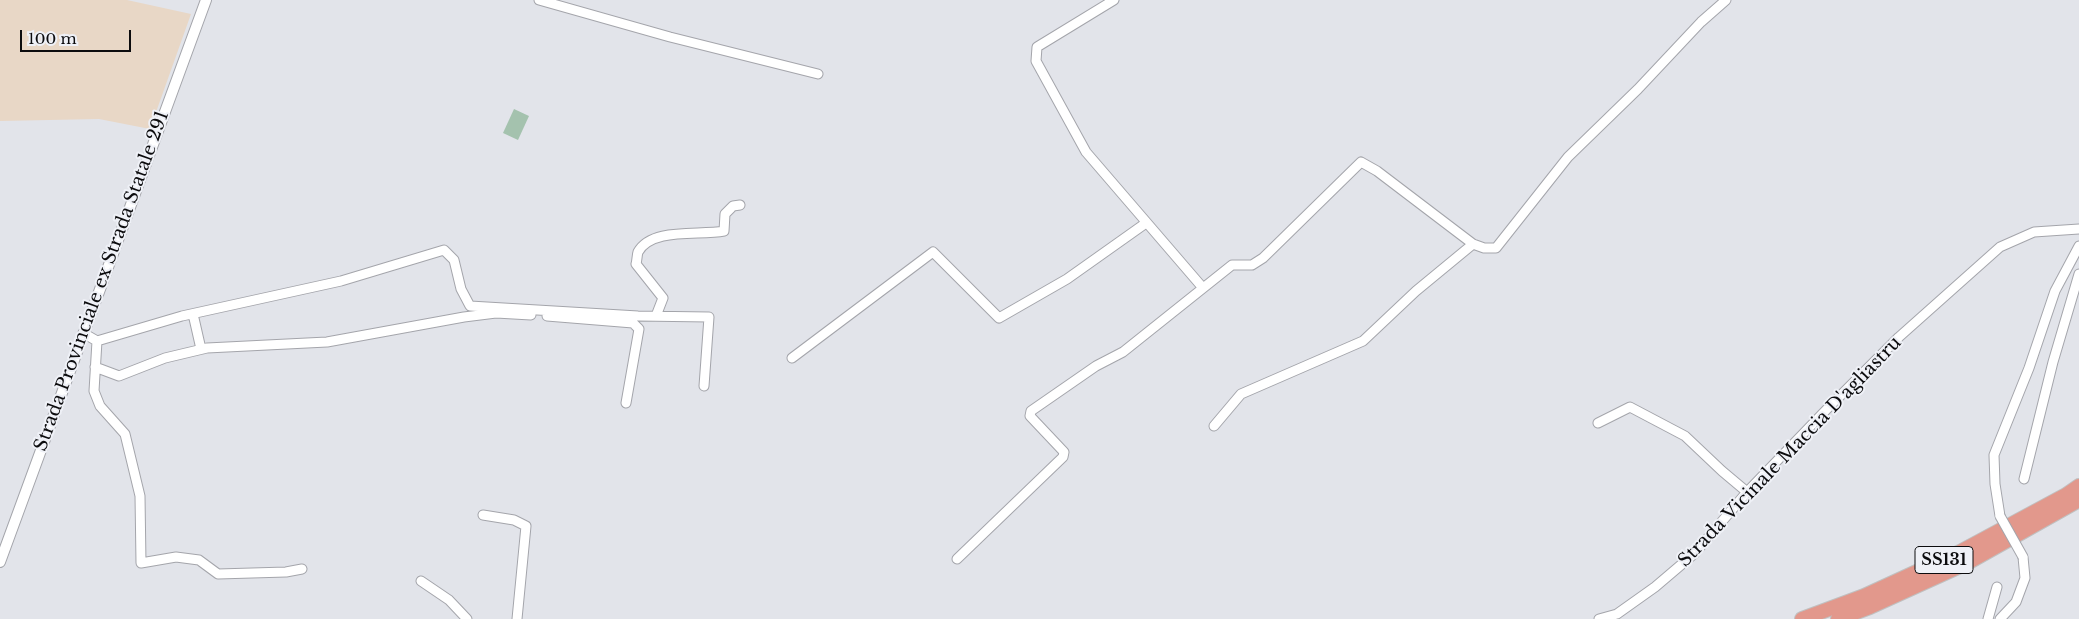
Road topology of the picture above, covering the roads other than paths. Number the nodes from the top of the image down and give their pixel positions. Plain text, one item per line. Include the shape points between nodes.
1 (206, 0) edge
2 (539, 0) edge
3 (1114, 0) edge
4 (1726, 0) edge
5 (818, 74) dead end
6 (740, 205) dead end
7 (1146, 224) junction
8 (2079, 229) edge
9 (1473, 244) junction
10 (2079, 246) edge
11 (2079, 274) edge
12 (1203, 288) junction
13 (193, 314) junction
14 (656, 316) junction
15 (83, 333) junction
16 (97, 341) junction
17 (201, 349) junction
18 (792, 358) dead end
19 (95, 367) junction
20 (704, 386) dead end
21 (626, 403) dead end
22 (1598, 423) dead end
23 (1214, 426) dead end
24 (2024, 479) dead end
25 (2079, 486) edge
26 (1747, 492) junction
27 (2079, 500) edge
28 (482, 515) dead end
29 (957, 559) dead end
30 (0, 562) edge
31 (302, 569) dead end
32 (421, 581) dead end
33 (1997, 587) dead end
34 (467, 619) edge
35 (517, 619) edge
36 (1599, 619) edge
37 (1802, 619) edge
38 (1838, 619) edge
39 (1988, 619) edge
40 (2000, 619) edge

1 - 15 street, Strada Provinciale ex Strada Statale 291
2 - 5 street
3 - 7 street via 1037,47 1036,61 1086,152
4 - 9 street via 1568,157 1496,248
6 - 14 street via 733,206 725,214 724,231 665,235 653,238 638,252 636,264 663,298
7 - 12 street
7 - 18 street via 1067,279 999,318 933,252
8 - 26 street, Strada Vicinale Maccia D'agliastru via 2034,232 2000,247 1899,337
9 - 12 street via 1377,170 1361,162 1263,258 1252,265 1232,265
9 - 23 street via 1363,340 1241,394
10 - 40 street, bridge via 2055,291 1994,456 2000,516 2023,557 2025,578 2016,602
11 - 24 street
12 - 29 street via 1123,352 1096,366 1030,411 1036,424 1064,452 1063,457
13 - 14 street via 341,281 444,250 454,260 461,289 470,306
13 - 16 street
13 - 17 street
14 - 20 street via 709,317
15 - 16 street
15 - 30 street, Strada Provinciale ex Strada Statale 291
16 - 19 street
17 - 19 street via 119,376
17 - 21 street via 327,342 496,313 633,323 639,328
19 - 31 street via 94,391 100,406 125,434 140,496 141,563 176,557 199,560 218,574
22 - 26 street via 1630,407 1685,436
25 - 37 highway, SS131 via 1960,552 1864,596
26 - 36 street, Strada Vicinale Maccia D'agliastru via 1696,553 1655,588 1617,614
27 - 38 highway, SS131 via 1967,563 1870,608
28 - 35 street via 514,520 526,526
32 - 34 street via 450,600
33 - 39 street

